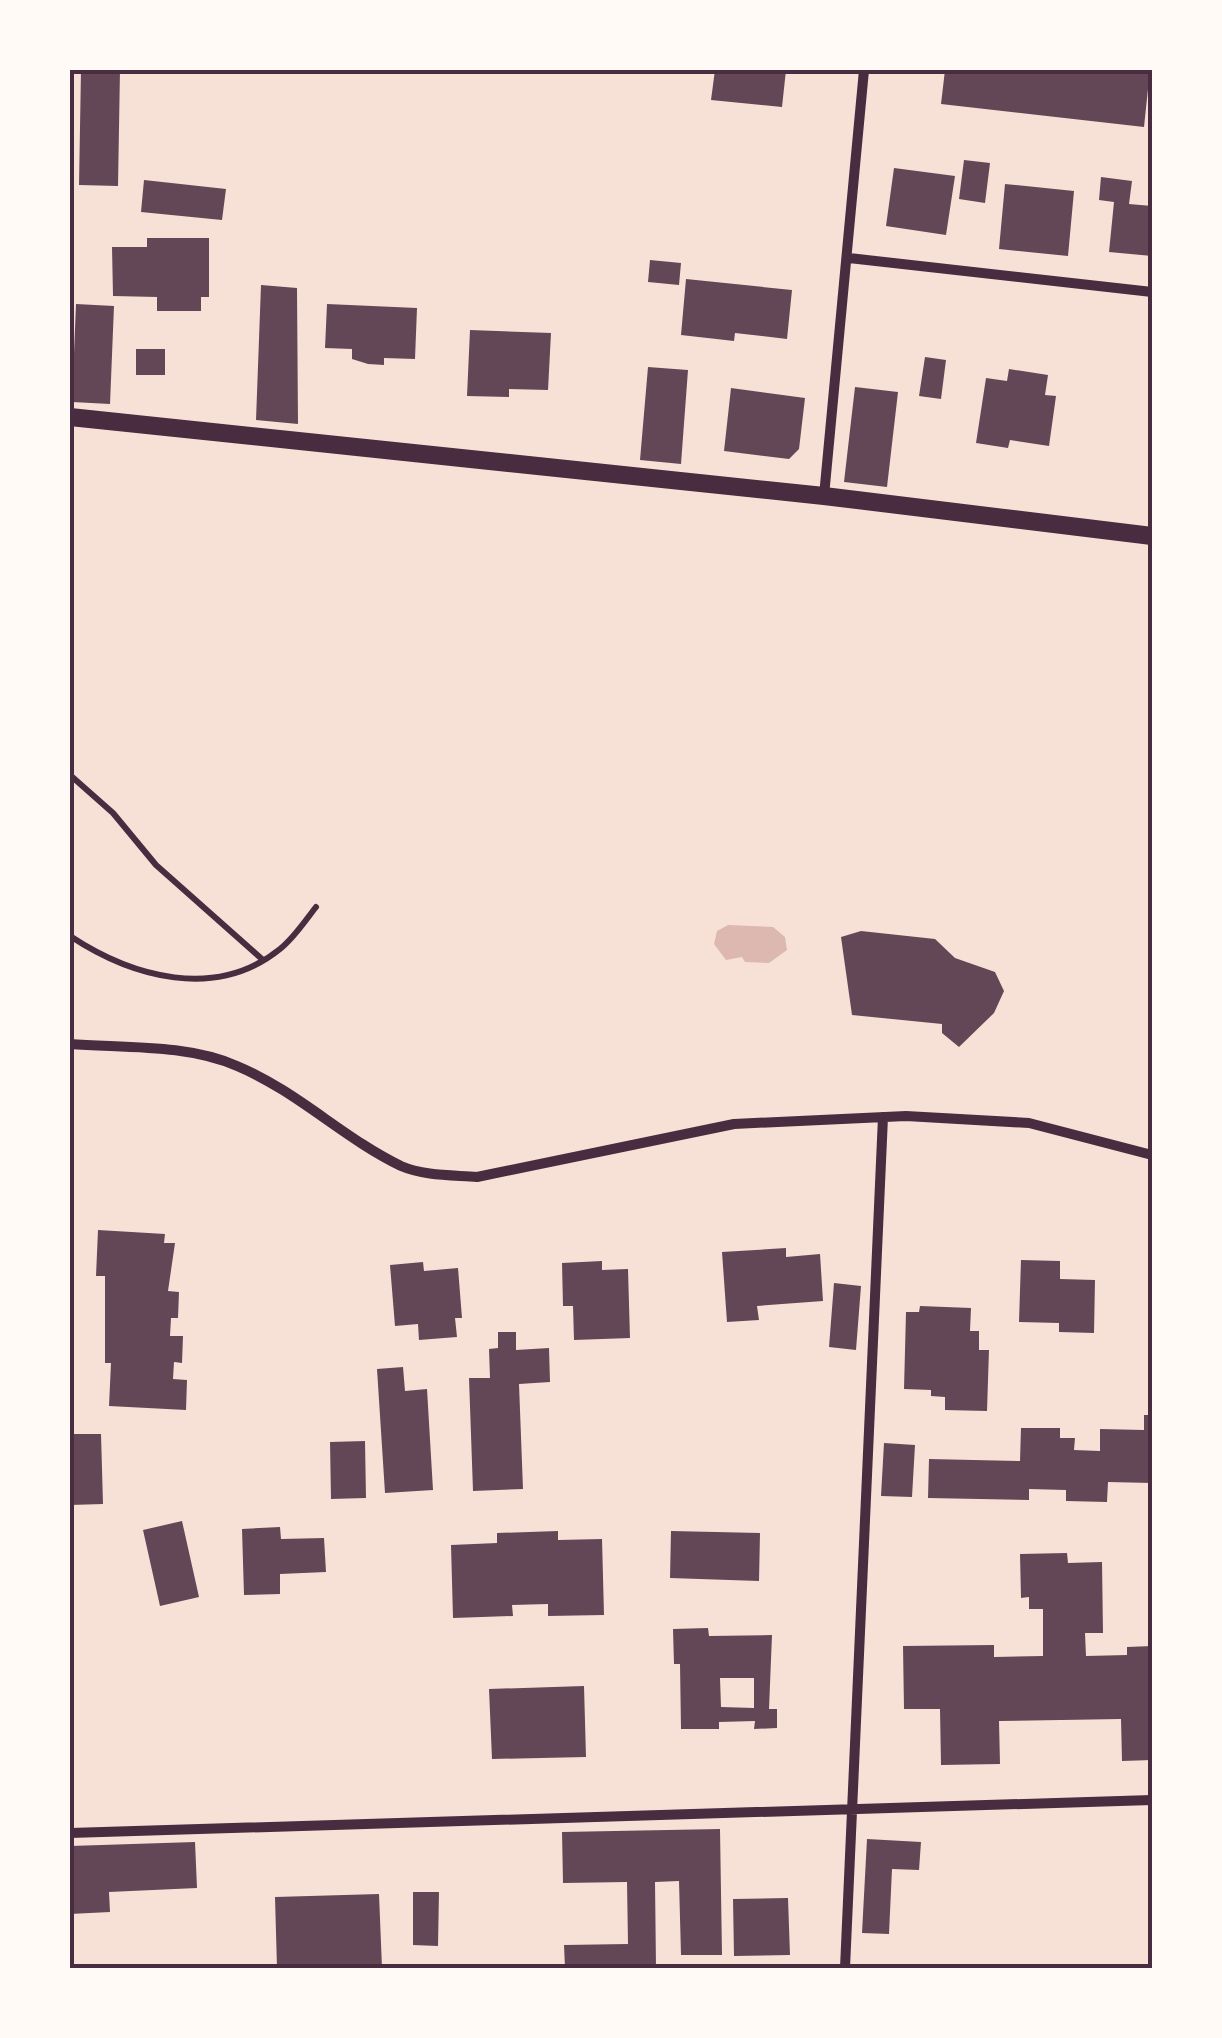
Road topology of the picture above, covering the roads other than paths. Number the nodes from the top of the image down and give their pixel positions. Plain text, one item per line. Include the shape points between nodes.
1 (864, 70) edge
2 (849, 258) junction
3 (1152, 292) edge
4 (70, 417) edge
5 (824, 496) junction
6 (1152, 536) edge
7 (70, 1044) edge
8 (883, 1116) junction
9 (1152, 1154) edge
10 (1152, 1800) edge
11 (853, 1807) junction
12 (70, 1832) edge
13 (845, 1968) edge

1 - 2 street
2 - 3 street
2 - 5 street
4 - 5 street
5 - 6 street
7 - 8 street via 200,1054 234,1064 280,1086 404,1167 436,1174 477,1176 734,1124
8 - 9 street via 1029,1123
8 - 11 street
10 - 11 street
11 - 12 street
11 - 13 street

